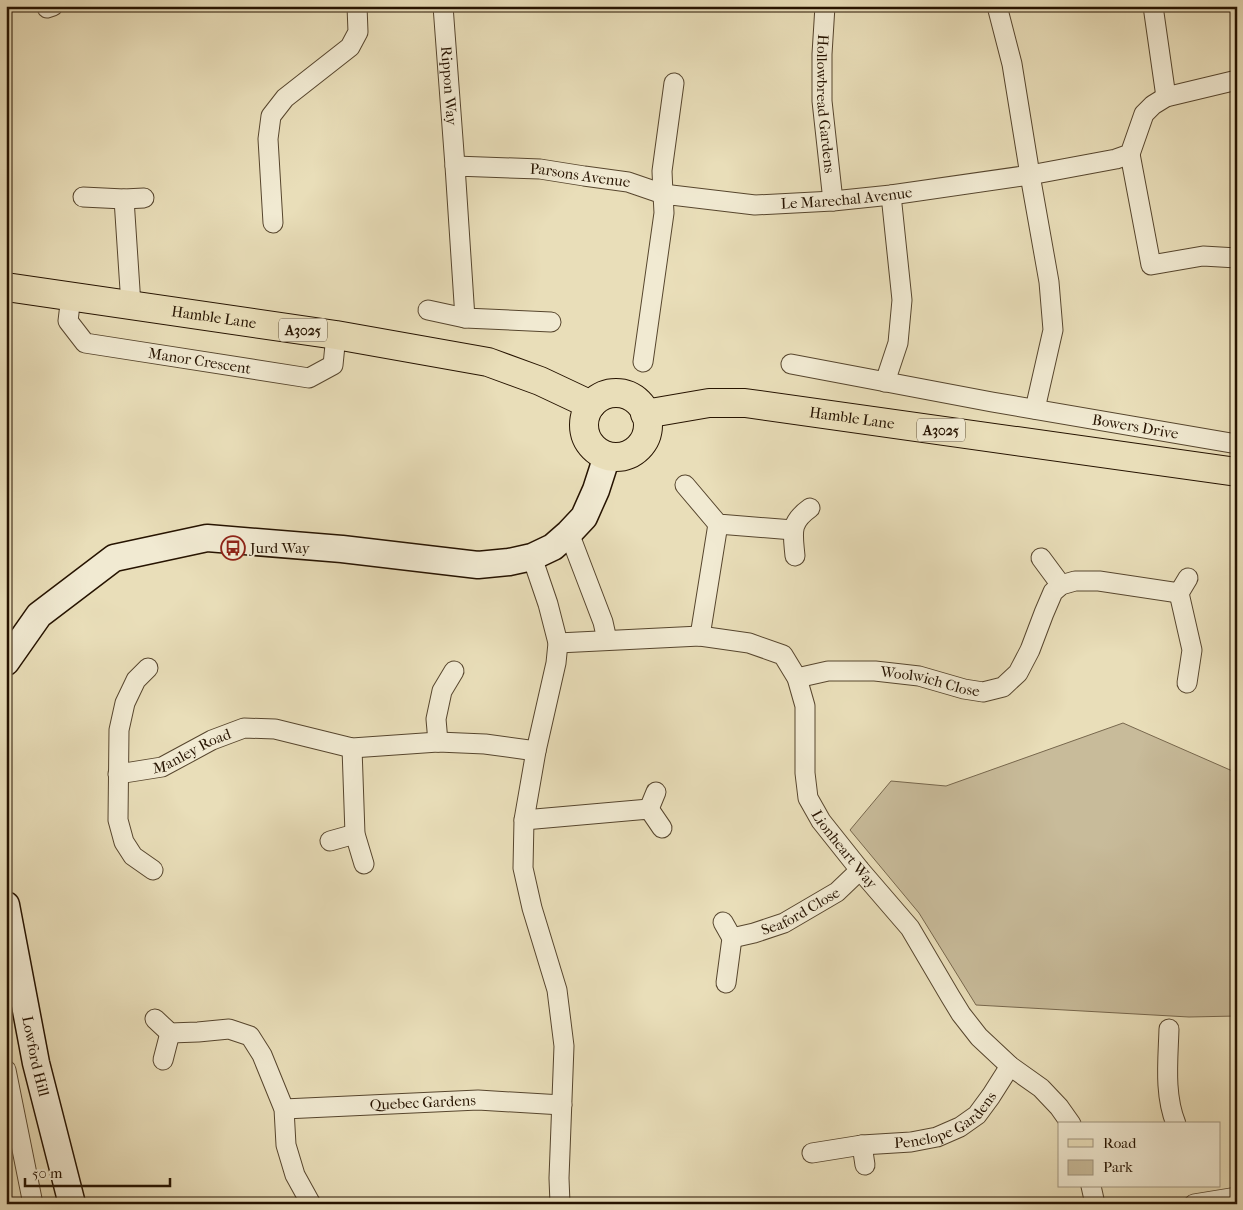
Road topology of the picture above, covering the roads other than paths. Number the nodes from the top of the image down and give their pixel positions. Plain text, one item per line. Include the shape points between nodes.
1 (357, 6) edge
2 (444, 6) edge
3 (825, 6) edge
4 (997, 6) edge
5 (1153, 6) edge
6 (1237, 80) edge
7 (674, 83) dead end
8 (1166, 97) junction
9 (1130, 154) junction
10 (455, 166) junction
11 (1030, 175) junction
12 (663, 194) junction
13 (891, 195) junction
14 (83, 197) dead end
15 (144, 198) dead end
16 (124, 199) junction
17 (833, 201) junction
18 (273, 223) dead end
19 (1237, 258) edge
20 (6, 287) edge
21 (71, 296) junction
22 (132, 305) junction
23 (428, 310) dead end
24 (465, 318) junction
25 (551, 322) dead end
26 (336, 335) junction
27 (643, 362) dead end
28 (791, 364) dead end
29 (885, 382) junction
30 (591, 405) junction
31 (1035, 409) junction
32 (645, 414) junction
33 (1237, 444) edge
34 (607, 456) junction
35 (1237, 472) edge
36 (685, 485) dead end
37 (810, 508) dead end
38 (718, 524) junction
39 (793, 530) junction
40 (569, 533) junction
41 (796, 556) dead end
42 (532, 557) junction
43 (1042, 558) dead end
44 (1061, 585) junction
45 (700, 636) junction
46 (607, 640) junction
47 (558, 643) junction
48 (6, 662) edge
49 (148, 668) dead end
50 (454, 671) dead end
51 (797, 678) junction
52 (1188, 683) dead end
53 (438, 742) junction
54 (352, 748) junction
55 (536, 751) junction
56 (118, 774) junction
57 (524, 820) junction
58 (662, 828) dead end
59 (355, 834) junction
60 (330, 841) dead end
61 (364, 864) dead end
62 (153, 870) dead end
63 (860, 870) junction
64 (6, 905) edge
65 (726, 983) dead end
66 (155, 1020) dead end
67 (1169, 1029) dead end
68 (170, 1033) junction
69 (163, 1060) dead end
70 (36, 1063) junction
71 (1010, 1066) junction
72 (6, 1070) edge
73 (562, 1105) junction
74 (284, 1108) junction
75 (1070, 1122) edge
76 (1175, 1122) edge
77 (862, 1145) junction
78 (812, 1153) dead end
79 (866, 1165) dead end
80 (1091, 1188) edge
81 (1193, 1188) edge
82 (1237, 1197) edge
83 (34, 1204) edge
84 (72, 1204) edge
85 (311, 1204) edge
86 (560, 1204) edge
87 (1095, 1204) edge
88 (1195, 1204) edge

1 - 18 street via 358,32 350,48 285,98 271,116 268,139
2 - 10 street, Rippon Way
3 - 17 street, Hollowbread Gardens via 822,101
4 - 11 street via 1012,64
5 - 8 street
6 - 8 street
7 - 12 street via 662,171
8 - 9 street via 1144,114
9 - 11 street, Le Marechal Avenue
9 - 19 street via 1150,265 1203,256
10 - 12 street, Parsons Avenue via 540,169 628,182
10 - 24 street, Rippon Way
11 - 13 street, Le Marechal Avenue
11 - 31 street via 1049,282 1053,330
12 - 17 street, Le Marechal Avenue via 755,205
12 - 27 street via 664,213
13 - 17 street, Le Marechal Avenue
13 - 29 street via 902,300 898,344
14 - 16 street
15 - 16 street
16 - 22 street
20 - 21 main road, Hamble Lane / A3025
21 - 22 main road, Hamble Lane / A3025
21 - 26 street, Manor Crescent via 68,321 85,343 309,378 332,365
22 - 26 main road, Hamble Lane / A3025
23 - 24 street
24 - 25 street
26 - 30 main road, Hamble Lane / A3025 via 488,362
28 - 29 street, Bowers Drive
29 - 31 street, Bowers Drive
30 - 32 main road via 605,395 623,394 640,405
30 - 34 main road via 586,414 585,435 598,452
31 - 33 street, Bowers Drive
32 - 34 main road via 646,434 639,447 627,455
32 - 35 main road, Hamble Lane / A3025 via 709,403 744,403
34 - 40 street via 584,517
36 - 38 street
37 - 39 street via 800,515
38 - 39 street
38 - 45 street
39 - 41 street
40 - 42 street via 553,547
40 - 46 street via 604,622
42 - 47 street
42 - 48 street via 478,565 207,538 114,558 39,615
43 - 44 street
44 - 51 street, Woolwich Close via 1053,592 1018,673 1003,687 983,692 919,676 875,671 828,671
44 - 52 street via 1075,581 1183,585 1185,618 1192,650
45 - 46 street, Lionheart Way
45 - 51 street, Lionheart Way via 749,642 783,655
46 - 47 street, Lionheart Way
47 - 55 street
49 - 56 street via 136,680 125,704 119,730
50 - 53 street via 436,687
51 - 63 street, Lionheart Way via 805,706 808,798 821,821
53 - 54 street, Manley Road
53 - 55 street, Manley Road
54 - 56 street, Manley Road via 275,729 244,728 212,740 162,767
54 - 59 street
55 - 57 street
56 - 62 street via 118,820 128,862
57 - 58 street via 653,801
57 - 73 street via 523,868 557,990 564,1046
59 - 60 street
59 - 61 street
63 - 65 street, Seaford Close via 837,892 784,923 754,933 727,930
63 - 71 street, Lionheart Way via 910,928 961,1014 979,1037
64 - 70 street, Lowford Hill
66 - 68 street
67 - 76 street via 1167,1081
68 - 69 street
68 - 74 street via 229,1029 250,1036 262,1055
70 - 72 street
70 - 84 street, Lowford Hill
71 - 75 street, Lionheart Way via 1041,1088
71 - 77 street, Penelope Gardens via 978,1115 960,1127 937,1137 911,1142
72 - 83 street
73 - 74 street, Quebec Gardens via 478,1100
73 - 86 street
74 - 85 street via 286,1145 295,1174
77 - 78 street, Penelope Gardens
77 - 79 street
80 - 87 street
81 - 88 street
82 - 88 street

